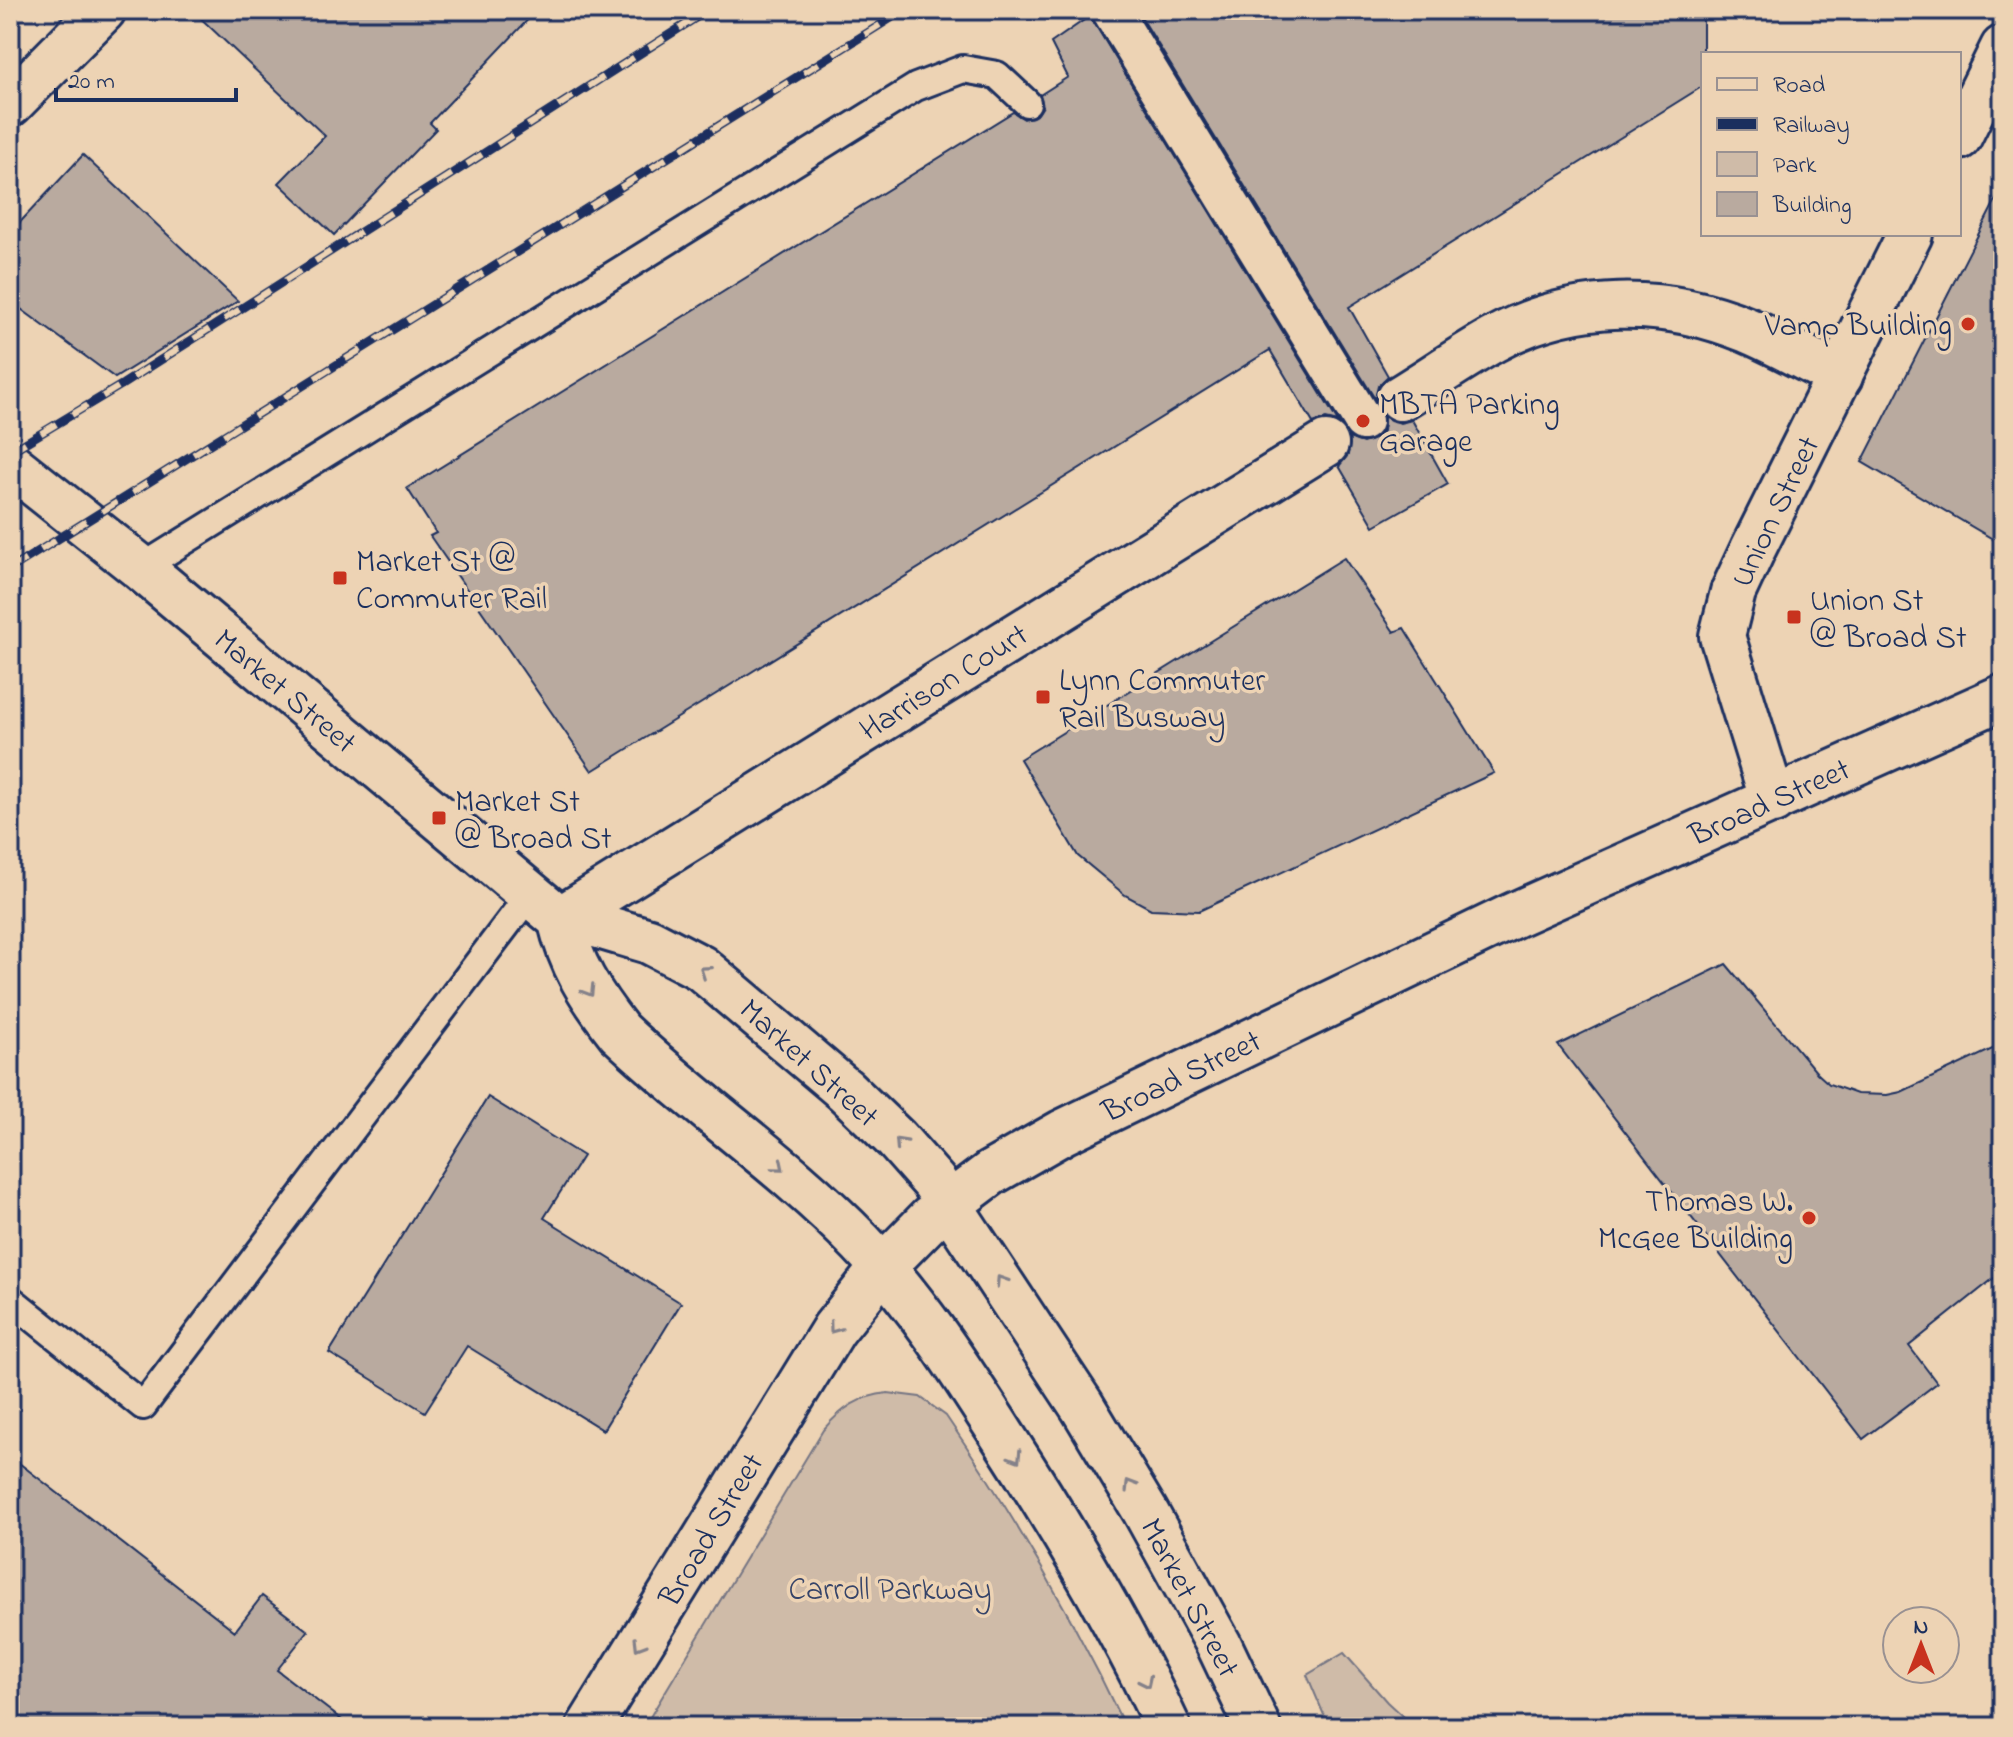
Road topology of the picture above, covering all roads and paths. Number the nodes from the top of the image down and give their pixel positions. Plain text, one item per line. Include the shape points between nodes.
1 (103, 10) edge
2 (1111, 10) edge
3 (2003, 48) edge
4 (1027, 103) dead end
5 (10, 104) edge
6 (1961, 133) edge
7 (1909, 236) edge
8 (1840, 376) junction
9 (1400, 398) dead end
10 (1363, 421) dead end
11 (1326, 444) dead end
12 (10, 464) edge
13 (141, 568) junction
14 (2003, 697) edge
15 (1773, 801) junction
16 (545, 906) junction
17 (950, 1203) junction
18 (883, 1267) junction
19 (10, 1299) edge
20 (589, 1727) edge
21 (1168, 1727) edge
22 (1258, 1727) edge

1 - 5 main road
2 - 10 street
3 - 6 main road
4 - 13 lane via 997,75 963,69 916,87
7 - 8 main road, Union Street
8 - 9 main road via 1748,330 1694,312 1644,304 1543,318 1495,339
8 - 15 main road, Union Street via 1733,592 1722,636
11 - 16 main road, Harrison Court
12 - 13 main road, Market Street
13 - 16 main road, Market Street
14 - 15 main road, Broad Street
15 - 17 main road, Broad Street via 1514,915 1063,1132
17 -> 16 main road, Market Street via 854,1098 701,968 649,941
16 -> 18 main road via 572,961 619,1032 807,1191
16 - 19 lane via 143,1406
17 - 18 main road, Broad Street
22 -> 17 main road, Market Street via 1219,1645 1103,1440
18 -> 20 main road, Broad Street via 819,1350
18 -> 21 main road via 936,1334 1084,1567

